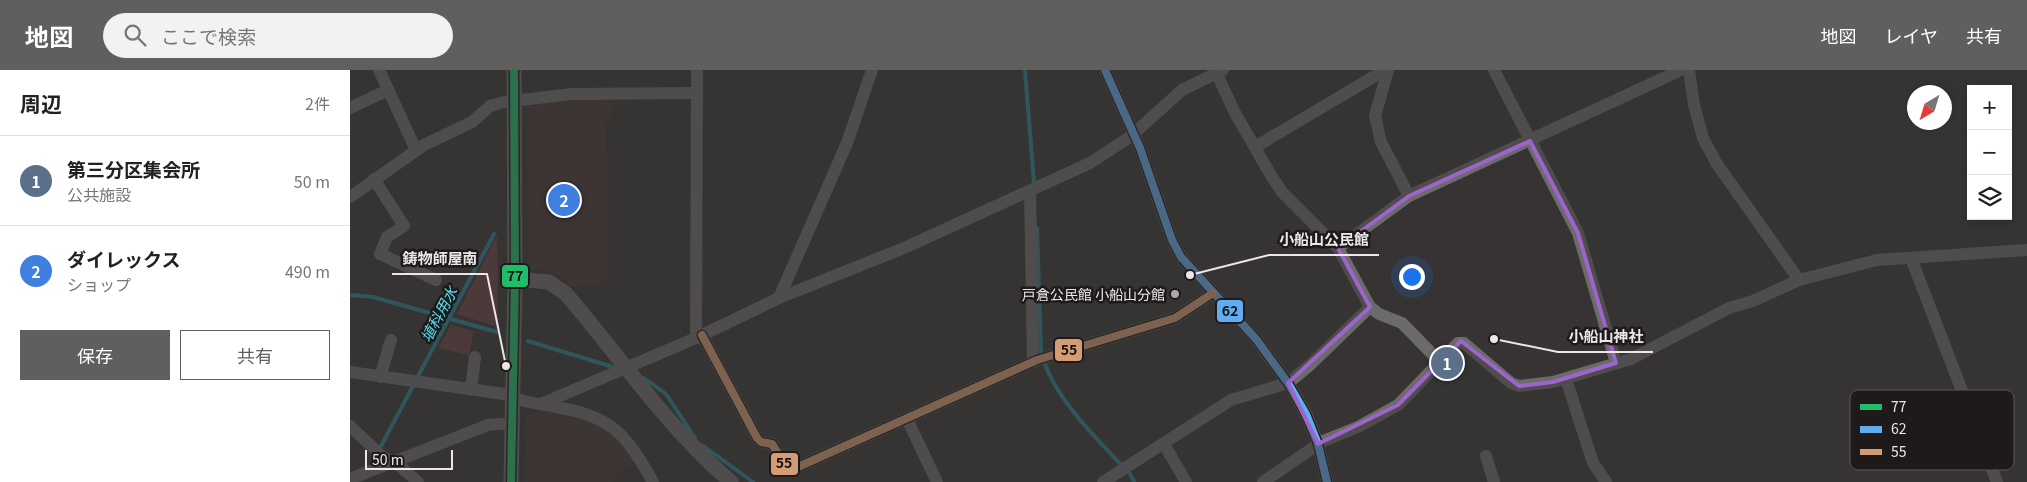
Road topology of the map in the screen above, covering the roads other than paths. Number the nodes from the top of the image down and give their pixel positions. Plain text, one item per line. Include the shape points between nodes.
1 (379, 70) edge
2 (514, 70) edge
3 (697, 70) edge
4 (872, 70) edge
5 (1105, 70) edge
6 (1386, 70) edge
7 (1494, 70) edge
8 (1681, 70) edge
9 (1689, 70) edge
10 (1218, 71) edge
11 (388, 90) junction
12 (697, 93) junction
13 (514, 100) junction
14 (350, 108) edge
15 (1134, 133) junction
16 (1530, 141) junction
17 (1255, 147) junction
18 (416, 150) junction
19 (374, 179) junction
20 (1030, 191) junction
21 (1409, 196) junction
22 (350, 197) edge
23 (1338, 248) junction
24 (2027, 250) edge
25 (1911, 258) junction
26 (515, 279) junction
27 (436, 280) dead end
28 (1799, 280) junction
29 (1213, 292) junction
30 (779, 298) junction
31 (1370, 307) junction
32 (699, 337) junction
33 (391, 340) dead end
34 (475, 357) dead end
35 (1039, 359) junction
36 (1439, 361) junction
37 (1616, 363) junction
38 (626, 368) junction
39 (350, 372) edge
40 (380, 377) junction
41 (1566, 379) junction
42 (1288, 383) junction
43 (471, 390) junction
44 (1962, 390) edge
45 (513, 398) junction
46 (541, 404) junction
47 (906, 419) junction
48 (513, 423) junction
49 (350, 426) edge
50 (1164, 444) junction
51 (1318, 444) junction
52 (1486, 456) dead end
53 (393, 463) junction
54 (1992, 470) edge
55 (350, 479) edge
56 (418, 482) edge
57 (511, 482) edge
58 (653, 482) edge
59 (731, 482) edge
60 (937, 482) edge
61 (1103, 482) edge
62 (1186, 482) edge
63 (1264, 482) edge
64 (1327, 482) edge
65 (1494, 482) edge
66 (1606, 482) edge
67 (1997, 482) edge

1 - 11 street
2 - 13 street
3 - 12 street
4 - 30 street via 847,143
5 - 15 street
6 - 17 street
6 - 21 street via 1375,116 1381,142
7 - 16 street
8 - 16 street
9 - 28 street via 1694,105 1707,147
10 - 15 street via 1182,90
10 - 17 street
11 - 14 street
11 - 18 street
12 - 13 street via 572,94
12 - 32 street
13 - 18 street via 490,106 472,122
13 - 26 street
15 - 20 street via 1090,163
15 - 29 street via 1172,240 1181,257
16 - 21 street
16 - 37 street via 1578,233
17 - 23 street via 1282,192
18 - 19 street
19 - 22 street
19 - 27 street via 404,226 387,237 380,254
20 - 30 street via 904,248
20 - 35 street
21 - 23 street
23 - 31 street
24 - 25 street
25 - 28 street via 1876,260
25 - 44 street
26 - 38 street via 549,282 566,294
26 - 45 street
28 - 37 street via 1754,301 1729,308 1631,359
29 - 35 street via 1175,318
29 - 42 street via 1256,339
30 - 32 street
31 - 36 street via 1402,323
31 - 42 street
32 - 38 street
32 - 47 street via 757,438 772,444 789,471
33 - 40 street
34 - 43 street
35 - 47 street
36 - 41 street via 1458,343 1464,343 1511,383 1532,385
36 - 51 street via 1398,405
37 - 41 street
38 - 46 street
38 - 59 street via 678,432
39 - 40 street
40 - 43 street
41 - 66 street via 1593,463
42 - 50 street via 1230,400
42 - 51 street
43 - 45 street
45 - 46 street
45 - 48 street
46 - 58 street via 575,410 611,425 627,441
47 - 60 street
48 - 53 street via 488,425
48 - 57 street
49 - 53 street
50 - 61 street
50 - 62 street
51 - 63 street
51 - 64 street
52 - 65 street
53 - 55 street
53 - 56 street
54 - 67 street

